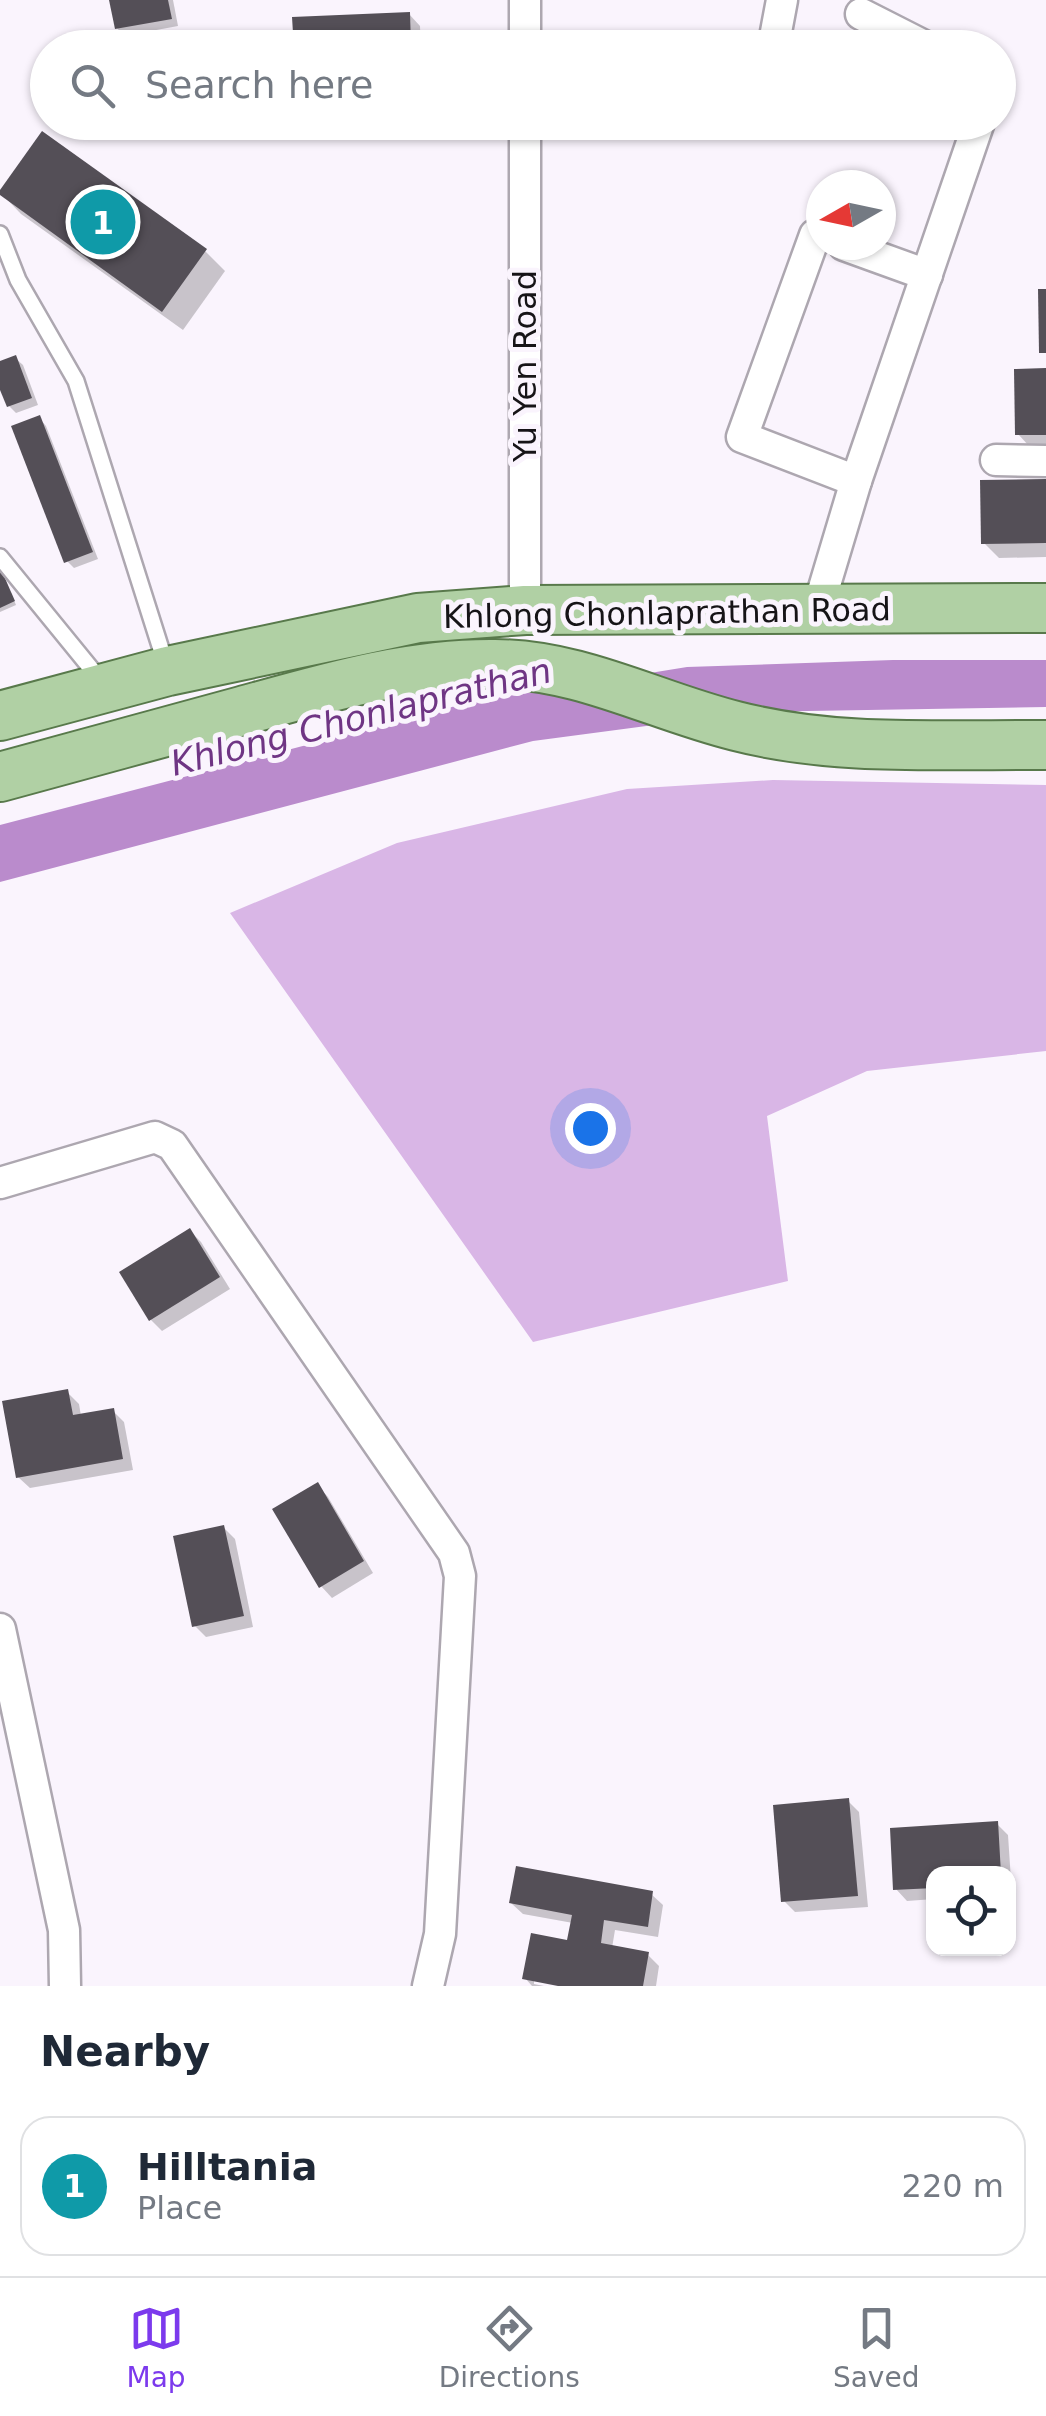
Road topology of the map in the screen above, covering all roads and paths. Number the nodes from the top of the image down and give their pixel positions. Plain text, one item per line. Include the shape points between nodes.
1 (525, 0) edge
2 (782, 0) edge
3 (861, 14) dead end
4 (524, 30) edge
5 (776, 30) edge
6 (893, 30) edge
7 (525, 140) edge
8 (974, 140) edge
9 (0, 234) edge
10 (806, 259) edge
11 (886, 260) edge
12 (927, 275) junction
13 (996, 460) dead end
14 (1046, 461) edge
15 (856, 482) junction
16 (0, 557) edge
17 (818, 608) junction
18 (1046, 608) edge
19 (525, 610) junction
20 (168, 672) junction
21 (106, 688) junction
22 (0, 716) edge
23 (1046, 744) edge
24 (0, 777) edge
25 (0, 1183) edge
26 (0, 1629) edge
27 (65, 1986) edge
28 (428, 1986) edge

1 - 4 street
2 - 5 street
3 - 6 street
7 - 19 street, Yu Yen Road
8 - 12 street
9 - 20 lane via 18,280 76,381
10 - 15 street via 742,437
11 - 12 street
12 - 15 street
13 - 14 street
15 - 17 street
16 - 21 lane
17 - 18 main road, Khlong Chonlaprathan Road
17 - 19 main road, Khlong Chonlaprathan Road
19 - 20 main road, Khlong Chonlaprathan Road via 418,618
20 - 21 main road, Khlong Chonlaprathan Road
21 - 22 main road, Khlong Chonlaprathan Road
23 - 24 main road, Khlong Chonlaprathan Road via 787,737 572,672 494,664 343,683
25 - 28 street via 155,1136 172,1144 454,1553 460,1576 440,1934
26 - 27 street via 64,1930

